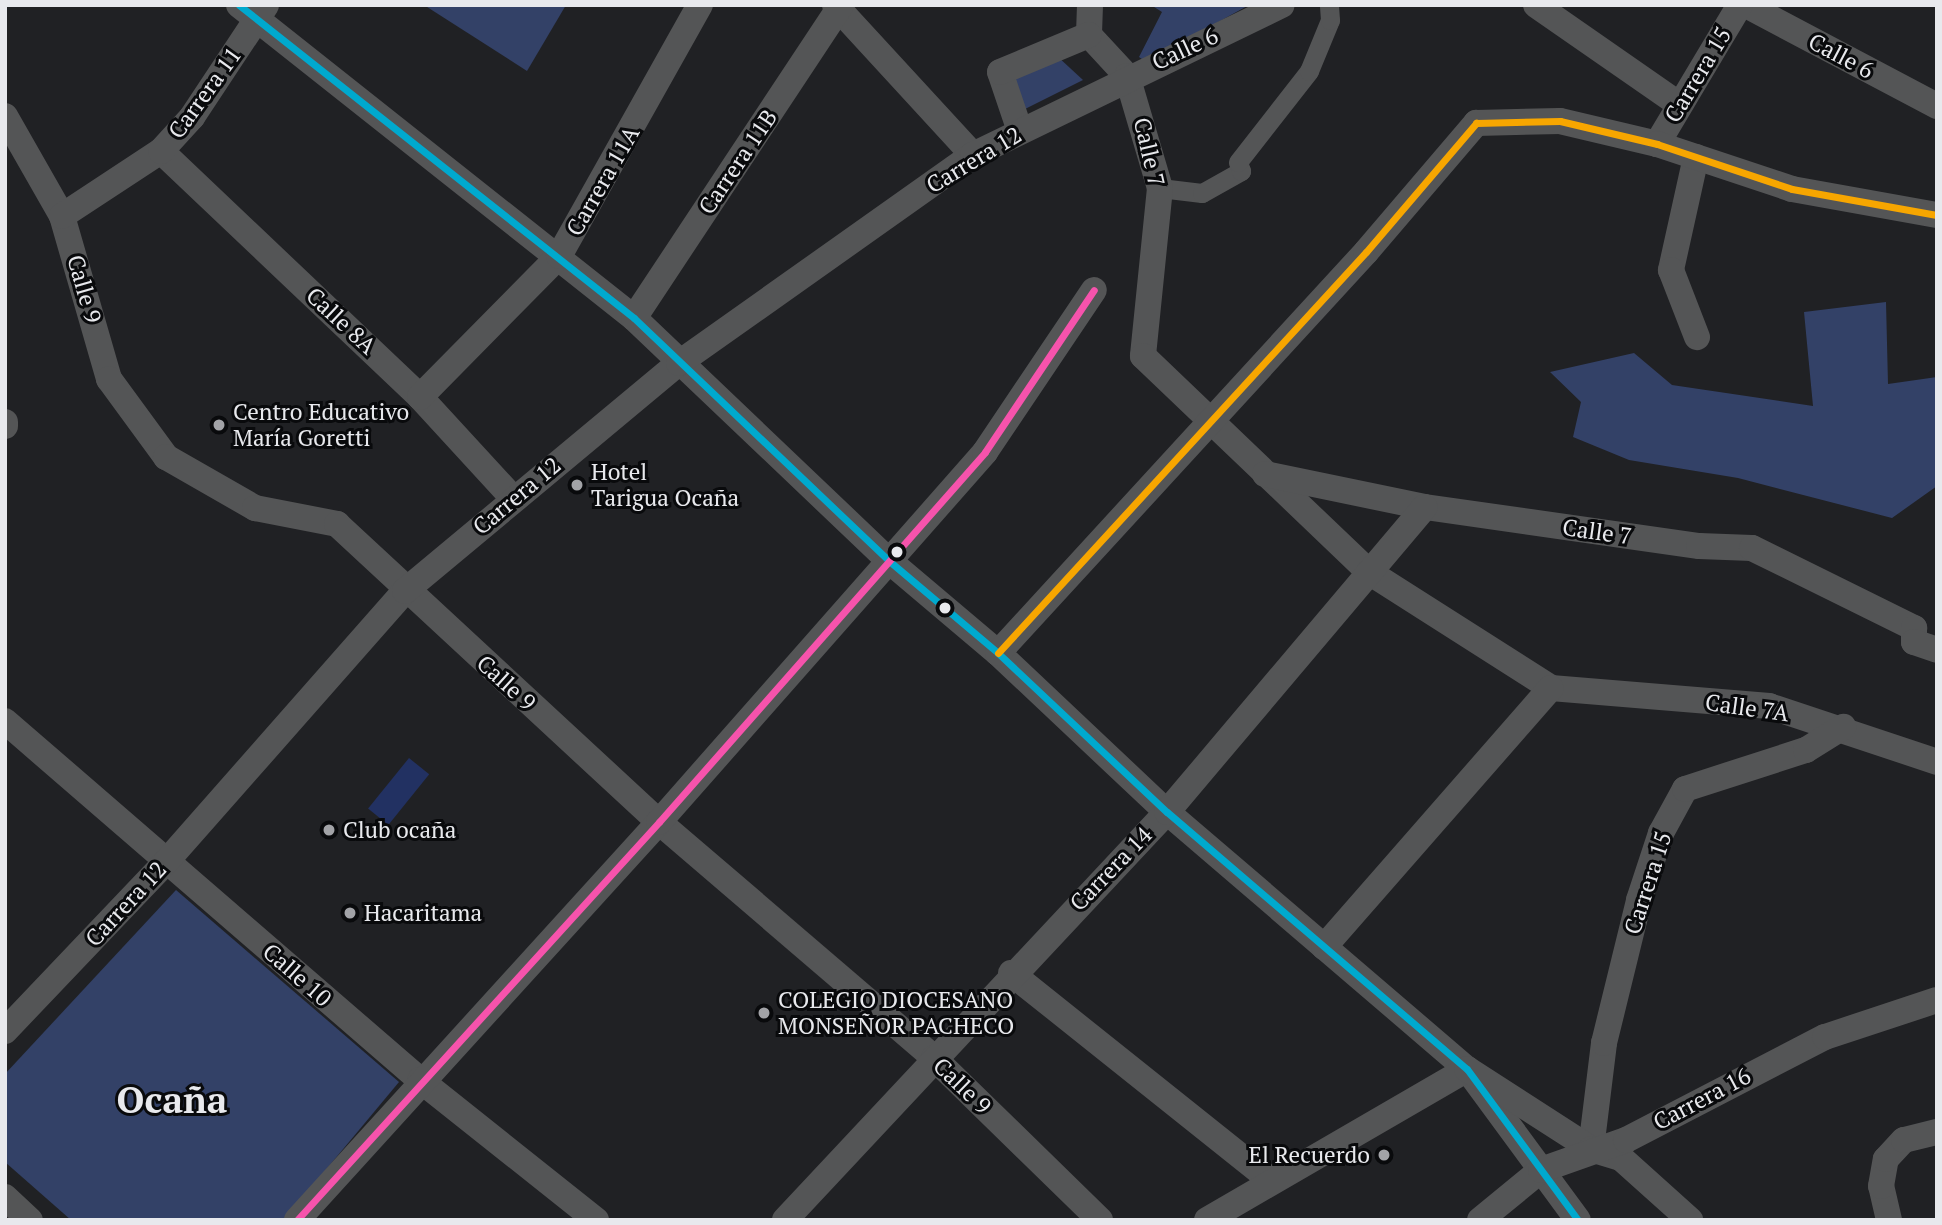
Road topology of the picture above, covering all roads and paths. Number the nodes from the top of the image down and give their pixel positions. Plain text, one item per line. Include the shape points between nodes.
1 (700, 5) edge
2 (1090, 5) edge
3 (1282, 5) edge
4 (1329, 5) edge
5 (1536, 5) edge
6 (1740, 5) edge
7 (1746, 5) edge
8 (838, 7) edge
9 (254, 9) edge
10 (1089, 35) junction
11 (1127, 76) junction
12 (1680, 105) junction
13 (1937, 106) edge
14 (5, 116) edge
15 (1020, 131) junction
16 (1657, 144) junction
17 (161, 151) junction
18 (973, 155) junction
19 (1696, 157) junction
20 (1160, 188) junction
21 (1937, 215) edge
22 (62, 216) junction
23 (559, 256) junction
24 (1094, 290) dead end
25 (634, 318) junction
26 (1697, 337) dead end
27 (679, 363) junction
28 (420, 397) junction
29 (1210, 418) junction
30 (1265, 474) junction
31 (513, 498) junction
32 (1425, 507) junction
33 (888, 560) junction
34 (1371, 569) junction
35 (405, 591) junction
36 (1937, 650) edge
37 (998, 653) junction
38 (1551, 688) junction
39 (5, 721) edge
40 (1843, 727) junction
41 (1937, 762) edge
42 (1167, 812) junction
43 (659, 822) junction
44 (166, 862) junction
45 (1324, 947) junction
46 (1011, 972) junction
47 (1937, 1000) edge
48 (5, 1031) edge
49 (934, 1058) junction
50 (1467, 1069) junction
51 (419, 1080) junction
52 (1937, 1132) edge
53 (1591, 1149) junction
54 (1541, 1170) junction
55 (1272, 1181) junction
56 (5, 1197) edge
57 (30, 1220) edge
58 (297, 1220) edge
59 (596, 1220) edge
60 (785, 1220) edge
61 (1100, 1220) edge
62 (1207, 1220) edge
63 (1480, 1220) edge
64 (1578, 1220) edge
65 (1690, 1220) edge
66 (1889, 1220) edge

1 - 23 street, Carrera 11A
2 - 10 street
3 - 11 street, Calle 6
4 - 20 street via 1330,20 1309,71 1238,162 1241,171 1202,193
5 - 12 street
6 - 12 street, Carrera 15
7 - 13 street, Calle 6
8 - 18 street
8 - 25 street, Carrera 11B
9 - 17 street, Carrera 11 via 192,117
9 - 23 street
10 - 11 street, Calle 7
10 - 15 street via 1000,72
11 - 15 street, Carrera 12
11 - 20 street, Calle 7
12 - 16 street, Carrera 15
14 - 22 street, Calle 9
15 - 18 street, Carrera 12
16 - 19 street
16 - 29 street via 1560,121 1476,123
17 - 22 street, Carrera 11
17 - 28 street, Calle 8A
18 - 27 street, Carrera 12
19 - 21 street via 1792,189
19 - 26 street via 1671,270
20 - 29 street, Calle 7 via 1143,356
22 - 35 street, Calle 9 via 109,379 135,422 166,457 255,508 337,524
23 - 25 street
23 - 28 street, Carrera 11A
24 - 33 street via 985,452
25 - 27 street
27 - 31 street, Carrera 12
27 - 33 street
28 - 31 street, Calle 8A
29 - 30 street, Calle 7
29 - 37 street
30 - 32 street, Calle 7
30 - 34 street, Calle 7
31 - 35 street, Carrera 12
32 - 34 street, Carrera 14
32 - 36 street, Calle 7 via 1699,546 1752,548 1914,628 1914,642
33 - 37 street
33 - 43 street
34 - 38 street, Calle 7
34 - 42 street, Carrera 14
35 - 43 street, Calle 9
35 - 44 street, Carrera 12
37 - 42 street
38 - 40 street, Calle 7A via 1769,706
38 - 45 street
39 - 44 street, Calle 10
40 - 41 street, Calle 7A
40 - 53 street, Carrera 15 via 1806,750 1685,789 1661,833 1639,900 1604,1043
42 - 45 street
42 - 46 street, Carrera 14
43 - 49 street, Calle 9
43 - 51 street
44 - 48 street, Carrera 12
44 - 51 street, Calle 10
45 - 50 street
46 - 49 street, Carrera 14
46 - 55 street
47 - 53 street, Carrera 16 via 1825,1037 1626,1140
49 - 60 street, Carrera 14
49 - 61 street, Calle 9
50 - 53 street
50 - 54 street
50 - 55 street via 1420,1101
51 - 58 street
51 - 59 street, Calle 10
52 - 66 street via 1904,1140 1886,1159 1881,1186
53 - 54 street, Carrera 16
53 - 65 street via 1621,1158 1644,1174
54 - 63 street, Carrera 16
54 - 64 street
55 - 62 street
56 - 57 street

